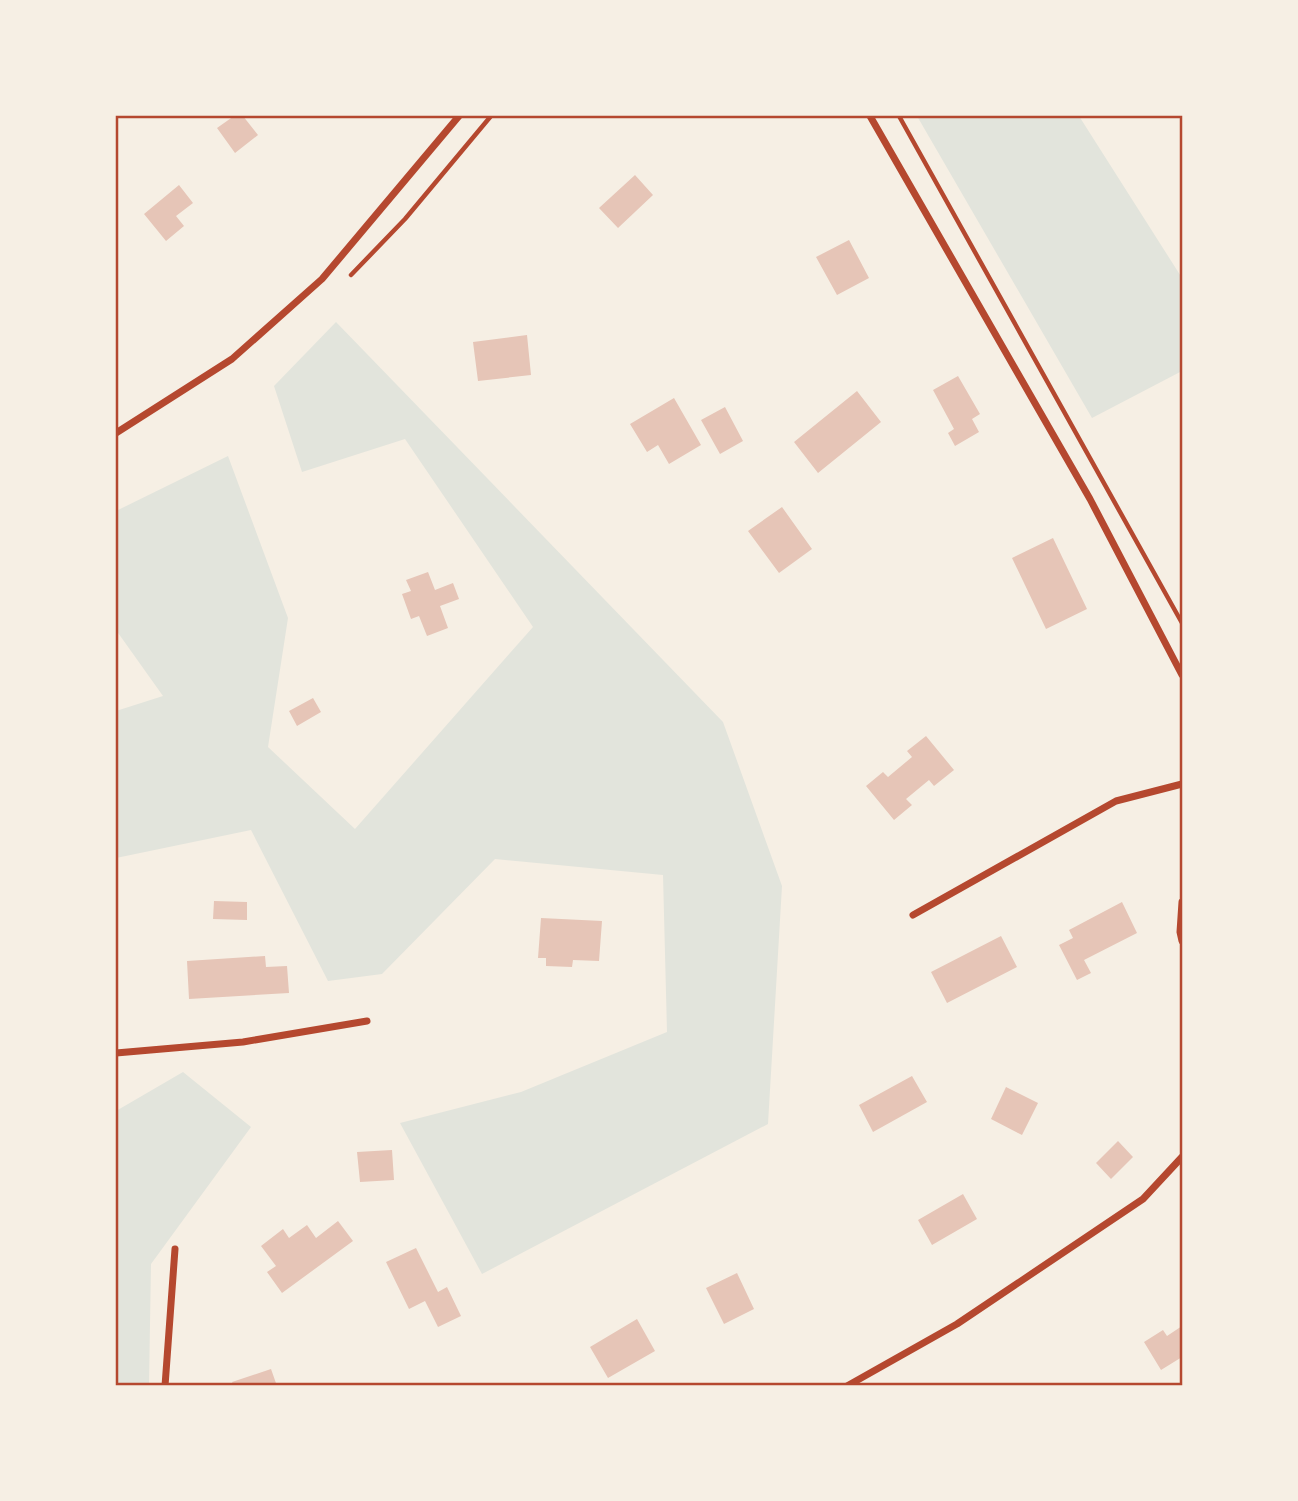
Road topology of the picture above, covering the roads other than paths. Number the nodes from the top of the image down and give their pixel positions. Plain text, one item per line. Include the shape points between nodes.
1 (459, 116) edge
2 (870, 116) edge
3 (116, 433) edge
4 (1182, 675) edge
5 (1182, 784) edge
6 (1182, 902) edge
7 (913, 915) dead end
8 (1182, 941) edge
9 (367, 1021) dead end
10 (116, 1054) edge
11 (1182, 1157) edge
12 (175, 1249) dead end
13 (165, 1385) edge
14 (847, 1385) edge

1 - 3 street via 322,279 232,359
2 - 4 street via 1090,499
5 - 7 street via 1116,802
6 - 8 street
9 - 10 street via 243,1042
11 - 14 street via 1132,1207 957,1324
12 - 13 street

